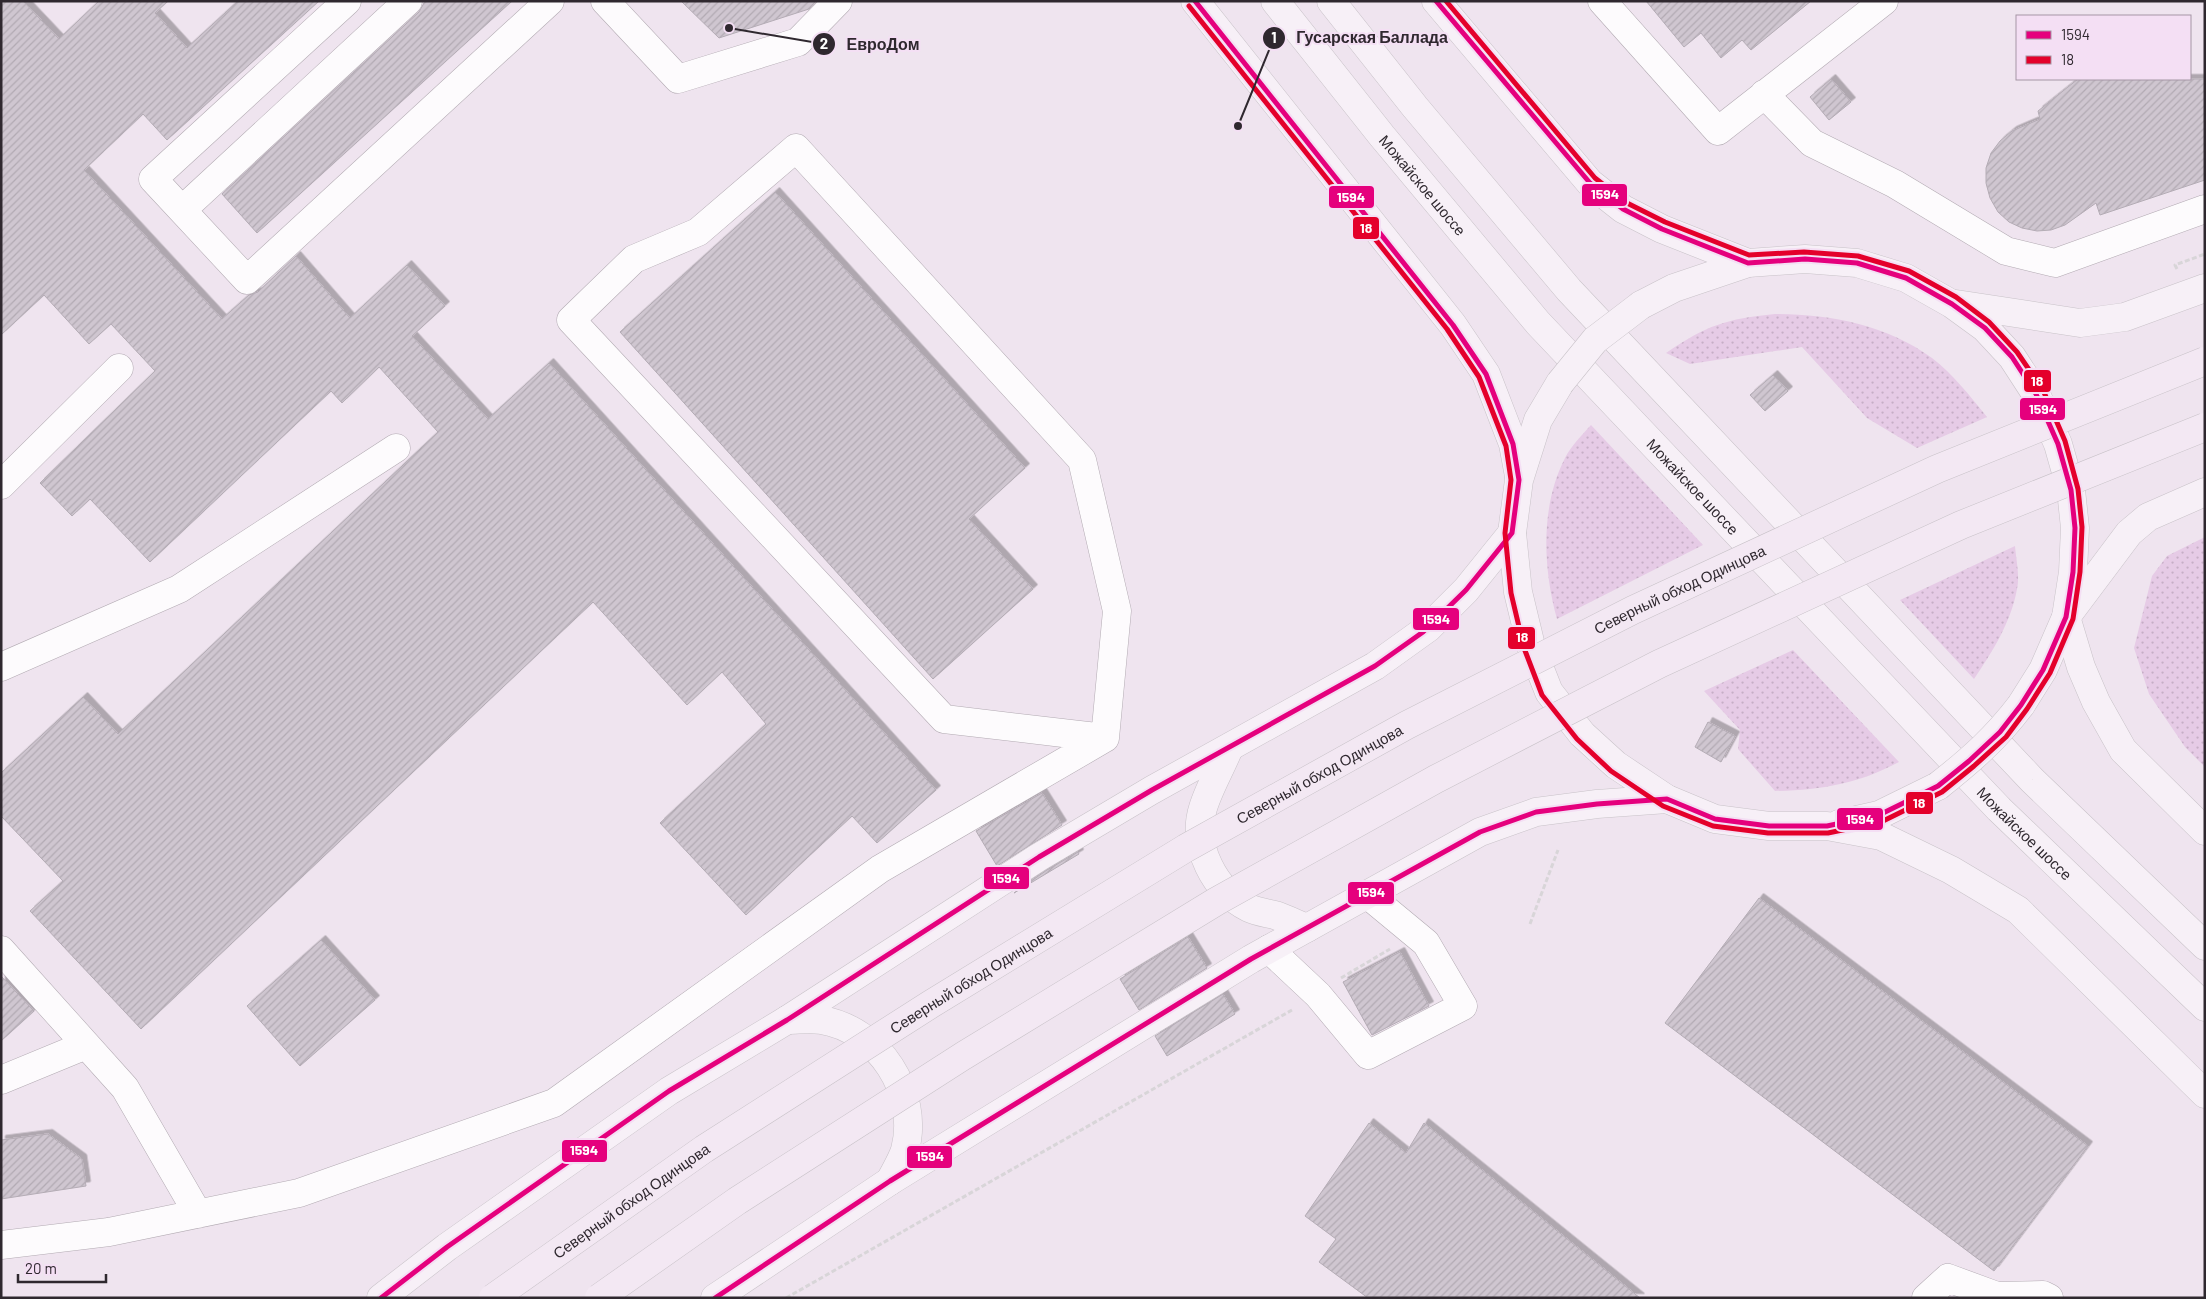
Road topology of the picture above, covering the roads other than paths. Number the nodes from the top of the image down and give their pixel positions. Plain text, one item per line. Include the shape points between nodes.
1 (347, 1) edge
2 (408, 1) edge
3 (550, 1) edge
4 (606, 1) edge
5 (838, 1) edge
6 (1195, 1) edge
7 (1275, 1) edge
8 (1331, 1) edge
9 (1436, 1) edge
10 (1602, 1) edge
11 (1884, 1) edge
12 (1764, 94) junction
13 (2205, 209) edge
14 (182, 210) junction
15 (1748, 263) junction
16 (2205, 288) edge
17 (1952, 304) junction
18 (2205, 361) edge
19 (119, 368) dead end
20 (2205, 427) edge
21 (396, 448) dead end
22 (1519, 480) junction
23 (1, 485) edge
24 (2205, 492) edge
25 (1512, 533) junction
26 (2066, 617) junction
27 (1, 667) edge
28 (1104, 738) junction
29 (1229, 748) junction
30 (1668, 799) junction
31 (1828, 826) junction
32 (2205, 831) edge
33 (1368, 895) junction
34 (1307, 928) junction
35 (2205, 946) edge
36 (1269, 949) junction
37 (1, 950) edge
38 (2205, 1007) edge
39 (787, 1020) junction
40 (86, 1045) junction
41 (1, 1080) edge
42 (2205, 1094) edge
43 (890, 1181) junction
44 (198, 1214) junction
45 (1, 1245) edge
46 (381, 1298) edge
47 (493, 1298) edge
48 (599, 1298) edge
49 (715, 1298) edge
50 (1926, 1298) edge
51 (2049, 1298) edge

1 - 14 lane via 153,179
2 - 14 lane
3 - 14 lane via 247,280
4 - 5 lane via 678,79 798,42
6 - 22 main road via 1453,325 1486,374 1513,444
7 - 38 main road, Можайское шоссе via 1382,136 1538,323 1999,809
8 - 35 main road via 1415,107 1569,290 2032,780
9 - 15 main road via 1590,182 1623,209 1662,229
10 - 12 lane via 1718,131
11 - 12 lane
12 - 13 lane via 1812,143 1895,184 2006,251 2055,263
15 - 17 main road via 1805,259 1857,263 1906,278
15 - 22 main road, bridge via 1674,288 1641,305 1595,340 1560,383 1538,420
16 - 17 main road via 2125,317 2080,323
17 - 26 main road via 1985,328 2012,357 2036,394 2058,444 2071,490 2075,528
18 - 47 highway, Северный обход Одинцова, bridge via 1937,470 1633,610 1407,725 1186,848 931,1004 704,1149
19 - 23 lane
20 - 48 highway, bridge via 1961,525 1659,664 1436,779 1217,901 963,1056 737,1201
21 - 27 lane via 179,589
22 - 25 main road
24 - 26 main road via 2148,517 2129,533
25 - 29 main road via 1466,590 1423,632 1375,666
25 - 30 main road via 1518,592 1530,646 1549,692 1582,734 1616,765
26 - 31 main road, bridge via 2042,670 2021,705 2000,732 1969,762 1938,786 1879,815
26 - 32 main road via 2096,702 2123,750
28 - 28 lane via 1117,611 1082,460 796,148 698,232 634,259 571,320 944,719
28 - 44 lane via 880,869 554,1103 299,1193
29 - 34 main road via 1203,808 1200,825 1203,851 1214,877 1237,901 1251,909
29 - 39 main road via 1039,857
30 - 31 main road via 1715,819 1769,826
30 - 33 main road via 1536,812 1480,832
31 - 42 main road via 1881,836 1951,870 2018,910
33 - 34 main road
33 - 36 lane via 1426,943 1463,1006 1368,1055 1318,995
34 - 36 main road
36 - 43 main road
37 - 40 lane
39 - 43 main road via 822,1020 854,1031 881,1053 900,1082 908,1115 905,1150
39 - 46 main road via 669,1091 531,1187
40 - 41 lane
40 - 44 lane via 125,1088
43 - 49 main road
44 - 45 lane via 108,1232
50 - 51 lane via 1948,1278 1996,1296 2043,1295

